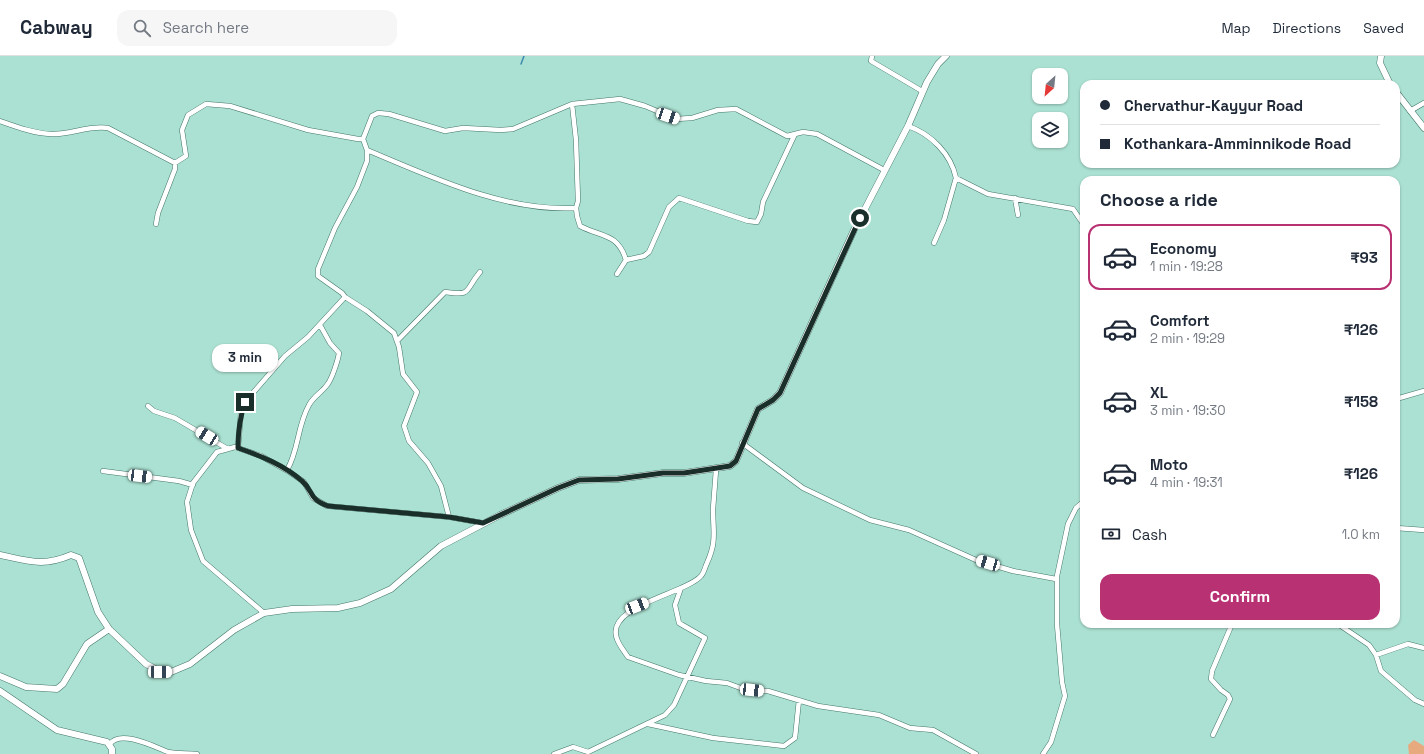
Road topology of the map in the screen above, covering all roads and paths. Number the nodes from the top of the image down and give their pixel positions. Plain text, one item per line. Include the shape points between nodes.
1 (872, 56) edge
2 (946, 56) edge
3 (1380, 56) edge
4 (1388, 80) edge
5 (922, 91) junction
6 (1400, 97) edge
7 (1424, 102) edge
8 (572, 104) junction
9 (1410, 111) junction
10 (0, 121) edge
11 (908, 126) junction
12 (1424, 128) edge
13 (795, 134) junction
14 (362, 139) junction
15 (367, 150) junction
16 (175, 163) junction
17 (884, 170) junction
18 (956, 178) junction
19 (1015, 198) junction
20 (576, 208) junction
21 (1018, 215) dead end
22 (1080, 219) edge
23 (156, 224) dead end
24 (934, 243) dead end
25 (626, 260) junction
26 (480, 272) dead end
27 (617, 274) dead end
28 (345, 297) junction
29 (320, 324) junction
30 (397, 341) junction
31 (1424, 392) edge
32 (1400, 398) edge
33 (148, 406) dead end
34 (742, 442) junction
35 (238, 448) junction
36 (228, 449) junction
37 (287, 470) junction
38 (716, 470) junction
39 (103, 471) dead end
40 (193, 485) junction
41 (1080, 505) edge
42 (449, 517) junction
43 (483, 523) junction
44 (1400, 528) edge
45 (1424, 530) edge
46 (0, 555) edge
47 (1056, 579) junction
48 (681, 588) junction
49 (264, 613) junction
50 (1230, 628) edge
51 (1344, 628) edge
52 (109, 629) junction
53 (1424, 648) edge
54 (1376, 655) junction
55 (0, 676) edge
56 (687, 676) junction
57 (0, 691) edge
58 (799, 700) junction
59 (1424, 704) edge
60 (648, 724) junction
61 (1213, 735) dead end
62 (110, 744) junction
63 (112, 754) edge
64 (197, 754) edge
65 (554, 754) edge
66 (976, 754) edge
67 (1043, 754) edge

1 - 5 street via 871,61
2 - 5 main road via 938,64
3 - 4 main road
5 - 11 main road
6 - 9 main road
7 - 9 street
8 - 13 street via 620,99 676,119 736,109 787,136
8 - 14 street via 513,129 501,130 463,128 445,131 378,113 372,116
8 - 20 street via 576,140
9 - 12 main road
10 - 16 street via 29,131 51,134 77,132 97,126 108,128
11 - 17 main road
11 - 18 street via 921,131 937,143 954,167
13 - 17 street via 817,134
13 - 25 street via 763,202 757,222 679,198 669,207 649,252 644,256
14 - 15 street
14 - 16 street via 308,130 230,106 206,104 188,115 182,130 186,156
15 - 20 street via 435,178 500,200 556,209
15 - 28 street via 367,161 357,186 318,269 318,276
16 - 23 street
17 - 34 main road via 780,393 758,409
18 - 19 street via 988,194
18 - 24 street via 944,220
19 - 21 street
19 - 22 street via 1073,209
20 - 25 street via 580,226 616,240 623,249
25 - 27 street
26 - 30 street via 468,292 445,292
28 - 29 street
28 - 30 street via 377,318 394,333
29 - 35 street via 286,356 245,402 240,418
29 - 37 street via 339,353 339,358 328,384 303,416 293,459
30 - 42 street via 403,374 417,392 404,426 409,441 428,463 441,486
31 - 32 street
33 - 36 street via 154,411 175,418
34 - 38 main road via 736,461 730,466
34 - 47 street via 803,488 870,520 909,530 976,560
35 - 36 street
35 - 37 street via 261,456
36 - 40 street via 217,452
37 - 42 street via 304,482 313,498 328,506
38 - 43 main road via 579,480
38 - 48 street via 713,551 702,576
39 - 40 street
40 - 49 street via 187,502 191,530 203,562
41 - 47 street via 1068,524
42 - 43 street
43 - 49 main road via 441,546 391,589 360,603 334,609 292,608
44 - 45 street
46 - 52 main road via 37,562 56,562 71,555 79,558 98,612
47 - 67 street via 1056,624 1065,696 1051,742
48 - 56 street via 675,605 678,623 705,638
48 - 56 street via 637,606 625,614 617,624 616,637 628,657
49 - 52 main road via 239,626 190,664 171,672 160,672 146,664
50 - 61 street via 1212,671 1211,679 1230,699
51 - 54 street via 1369,645
52 - 55 main road via 86,644 63,684 57,689 26,687
53 - 54 street via 1408,644
54 - 59 street via 1380,671
56 - 58 street via 706,681 727,682 746,690 768,691
56 - 60 street via 674,705 665,715
57 - 62 main road via 56,730 103,740
58 - 60 street via 795,738 784,746 713,738
58 - 66 street via 879,715 910,728 933,730
60 - 65 street via 588,752 573,747
62 - 63 main road
62 - 64 street via 116,738 128,738 169,752

